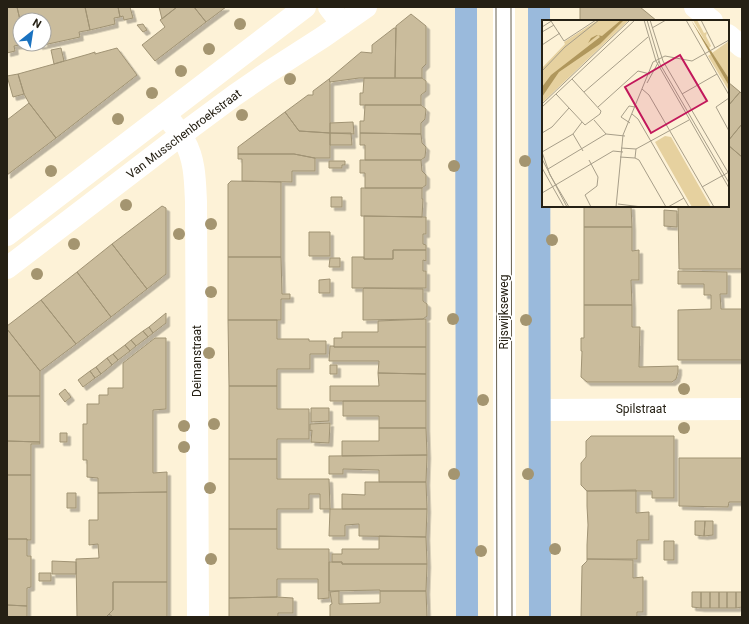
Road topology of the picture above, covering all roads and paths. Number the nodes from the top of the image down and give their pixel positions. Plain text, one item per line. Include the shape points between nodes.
1 (305, 7) edge
2 (329, 7) edge
3 (366, 7) edge
4 (466, 7) edge
5 (504, 7) edge
6 (540, 7) edge
7 (695, 7) edge
8 (711, 20) edge
9 (342, 24) junction
10 (729, 36) edge
11 (742, 47) edge
12 (165, 114) junction
13 (181, 135) junction
14 (7, 235) edge
15 (7, 268) edge
16 (540, 410) junction
17 (742, 410) edge
18 (198, 617) edge
19 (467, 617) edge
20 (505, 617) edge
21 (540, 617) edge

1 - 12 street
2 - 9 street
3 - 9 street, Van Musschenbroekstraat
4 - 19 main road
5 - 20 street, Rijswijkseweg
6 - 16 main road
7 - 8 street
9 - 13 street, Van Musschenbroekstraat via 259,78
10 - 11 street
12 - 13 street, Deimanstraat
12 - 14 street
13 - 15 street, Van Musschenbroekstraat
13 - 18 street, Deimanstraat via 191,158 196,202
16 - 17 street, Spilstraat
16 - 21 main road

